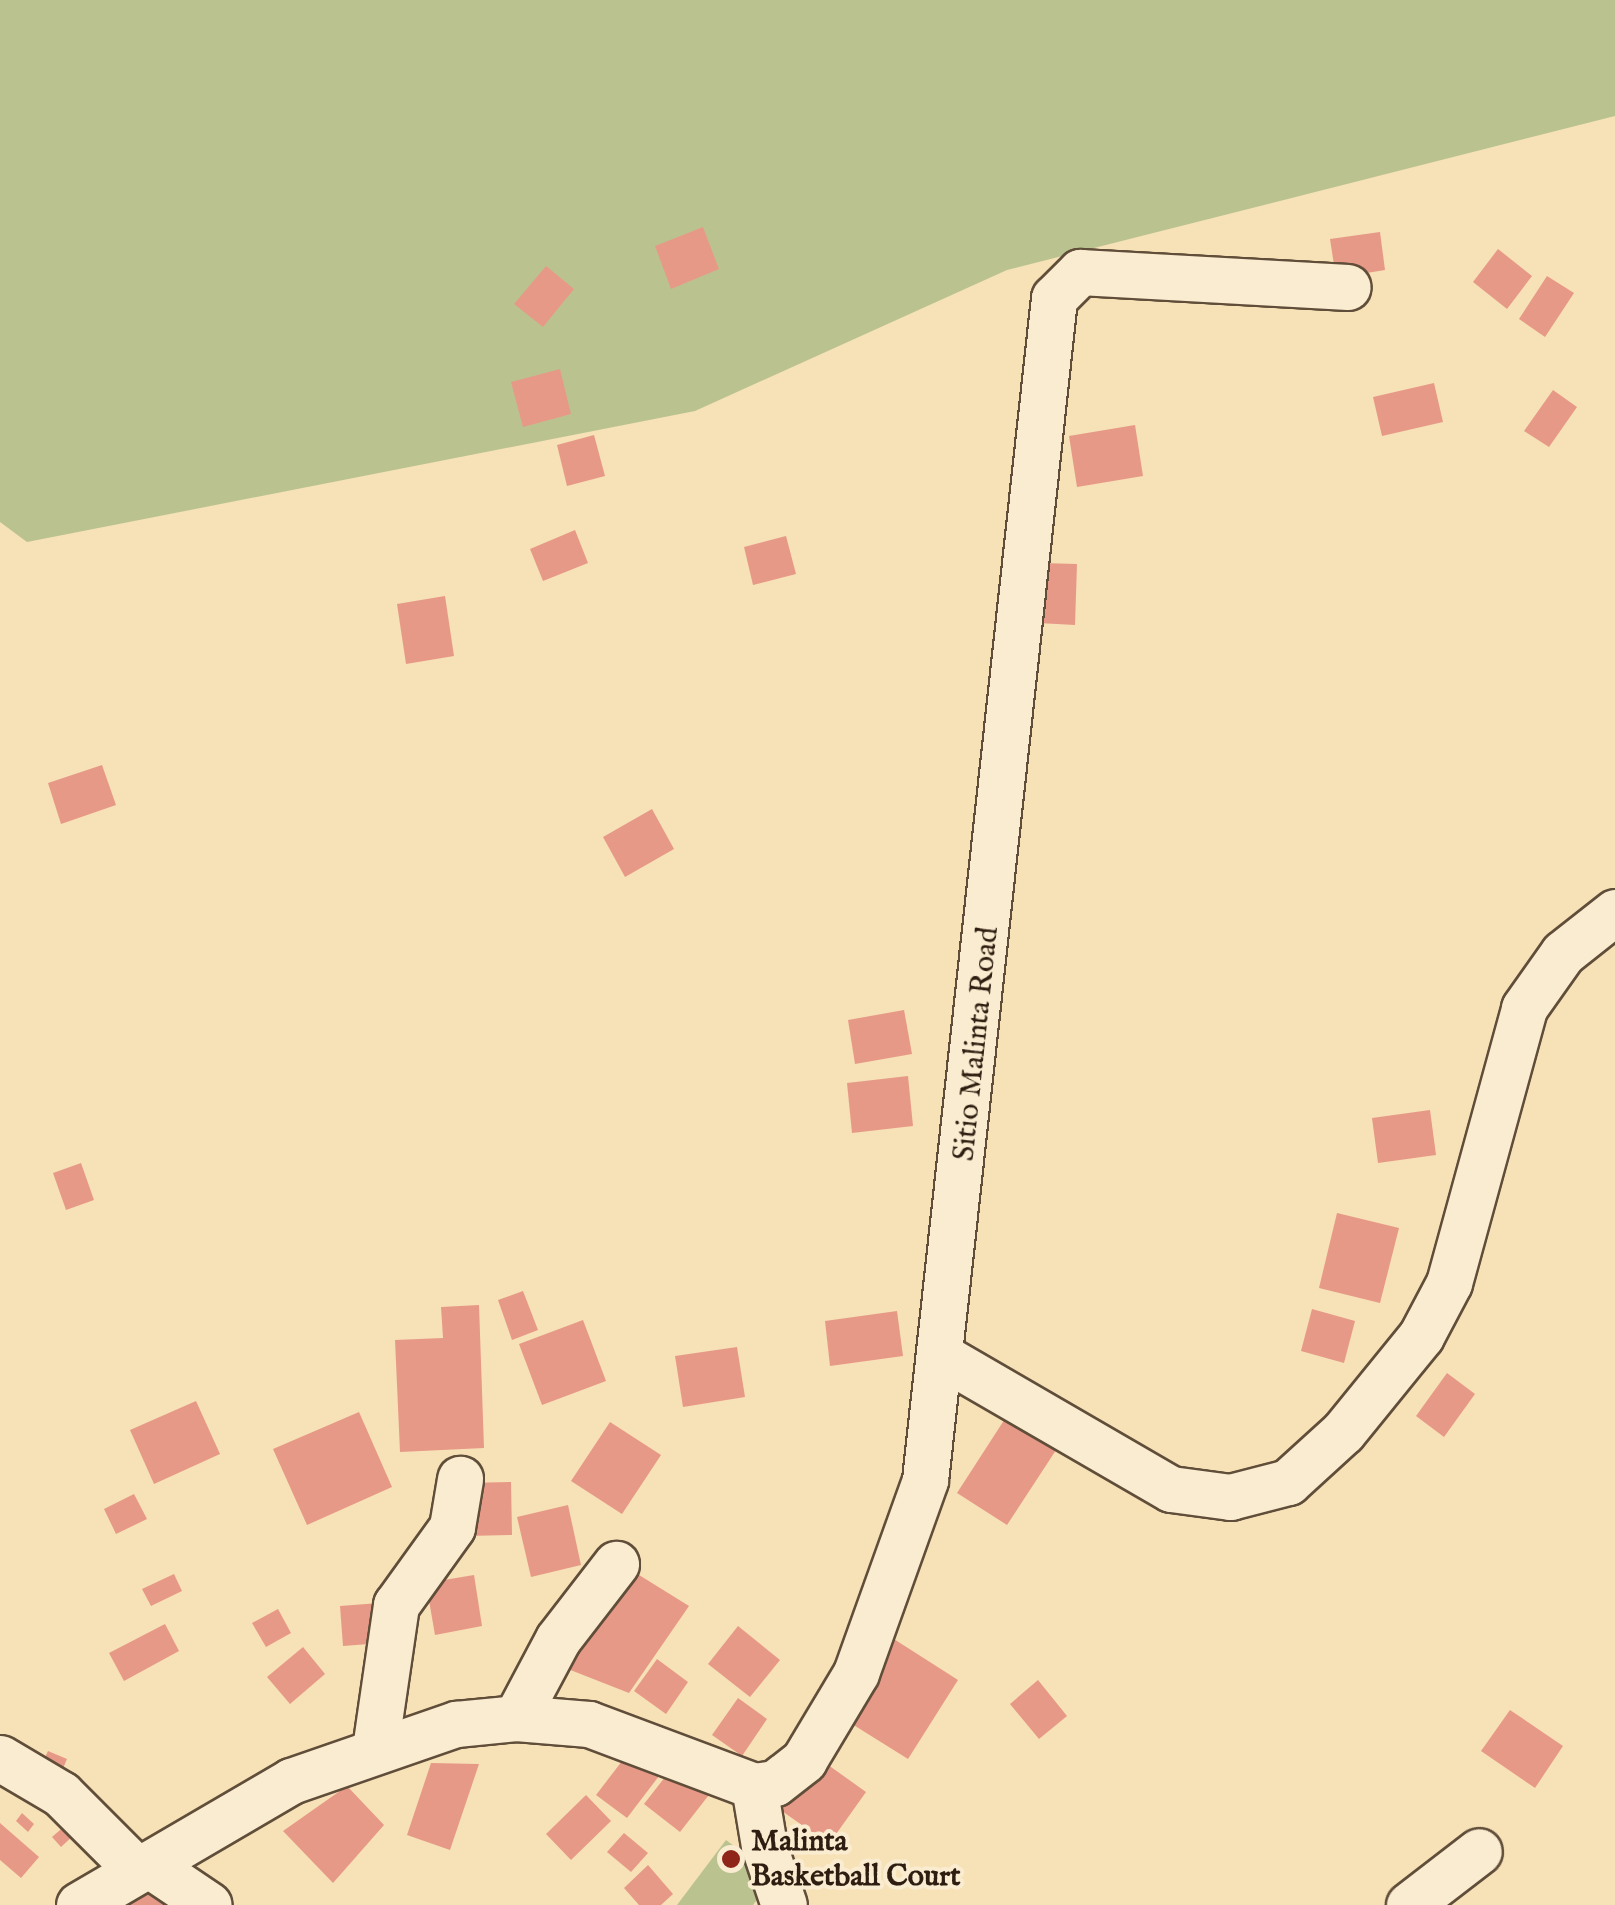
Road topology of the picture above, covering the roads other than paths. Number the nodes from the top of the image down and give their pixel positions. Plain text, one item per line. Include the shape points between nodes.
1 (1348, 287) dead end
2 (1615, 912) edge
3 (943, 1358) junction
4 (460, 1479) dead end
5 (616, 1564) dead end
6 (516, 1718) junction
7 (375, 1748) junction
8 (0, 1758) edge
9 (754, 1786) junction
10 (1478, 1851) dead end
11 (143, 1867) junction
12 (80, 1905) edge
13 (209, 1905) edge
14 (784, 1905) edge
15 (1409, 1905) edge

1 - 3 street, Sitio Malinta Road via 1080,272 1054,298
2 - 3 street via 1563,953 1524,1008 1450,1283 1420,1336 1343,1432 1288,1482 1230,1497 1171,1488
3 - 9 street, Sitio Malinta Road via 925,1480 856,1673 804,1760 775,1782
4 - 7 street via 452,1527 396,1605
5 - 6 street via 558,1639
6 - 7 street via 456,1724
6 - 9 street via 620,1731
7 - 11 street via 291,1781
8 - 11 street via 61,1794
9 - 14 street
10 - 15 street
11 - 12 street
11 - 13 street

